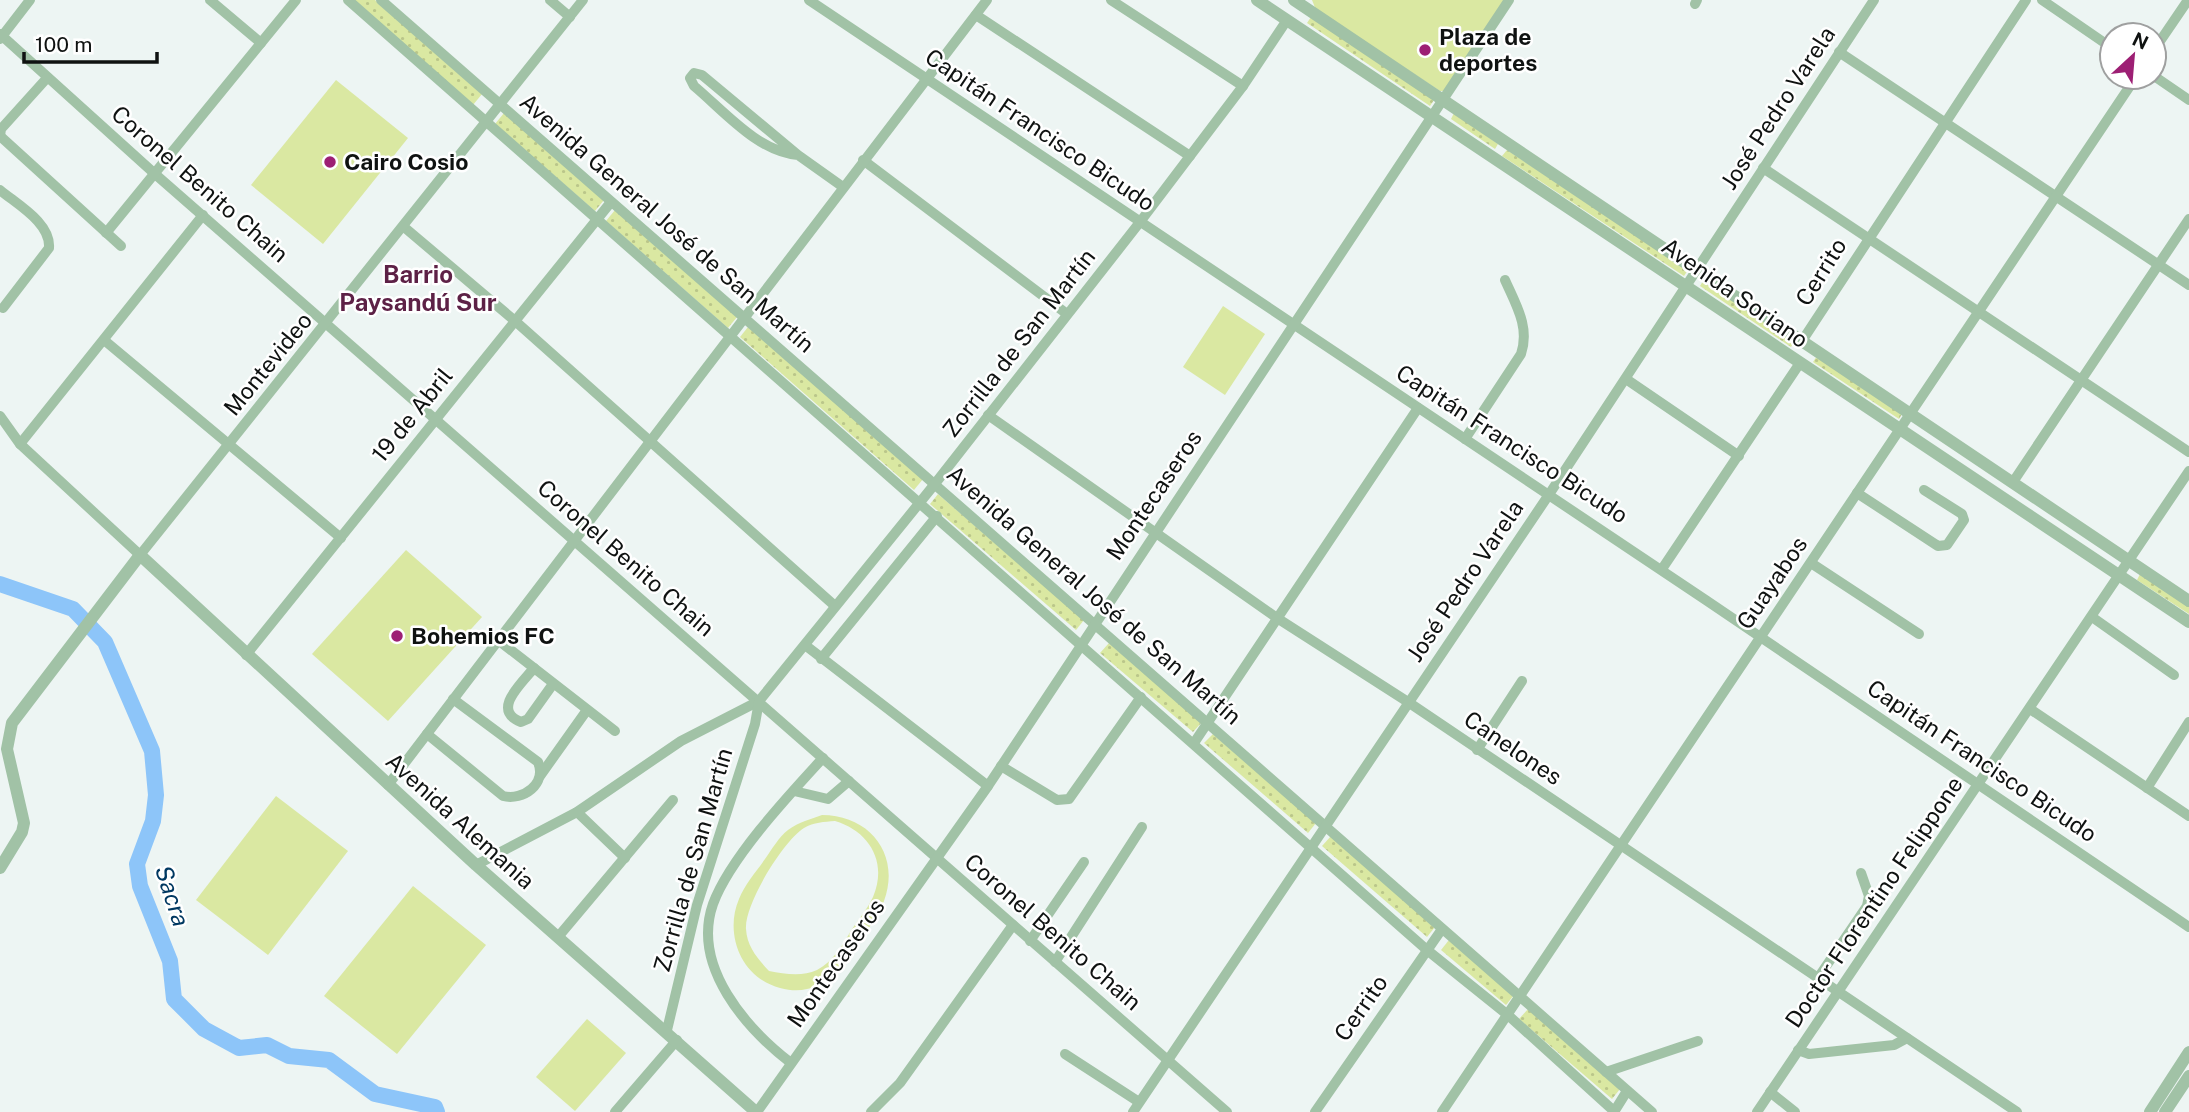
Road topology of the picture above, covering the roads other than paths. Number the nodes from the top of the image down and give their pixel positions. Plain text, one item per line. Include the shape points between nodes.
1 (30, 0) edge
2 (210, 0) edge
3 (296, 0) edge
4 (348, 0) edge
5 (381, 0) edge
6 (550, 0) edge
7 (583, 0) edge
8 (809, 0) edge
9 (987, 0) edge
10 (1111, 0) edge
11 (1257, 0) edge
12 (1509, 0) edge
13 (1874, 0) edge
14 (2026, 0) edge
15 (2042, 0) edge
16 (2188, 0) edge
17 (1296, 1) edge
18 (976, 15) junction
19 (569, 17) junction
20 (1287, 20) junction
21 (2168, 29) edge
22 (1, 37) edge
23 (2098, 38) edge
24 (261, 43) junction
25 (1839, 52) junction
26 (47, 78) junction
27 (927, 79) junction
28 (1243, 86) junction
29 (2168, 86) edge
30 (2126, 91) edge
31 (2189, 100) edge
32 (1444, 101) junction
33 (501, 105) junction
34 (1433, 115) junction
35 (1946, 122) junction
36 (486, 123) junction
37 (0, 136) edge
38 (1502, 140) junction
39 (798, 155) junction
40 (1493, 155) junction
41 (1190, 156) junction
42 (863, 160) junction
43 (1763, 168) junction
44 (155, 174) junction
45 (843, 187) junction
46 (0, 190) edge
47 (2054, 195) junction
48 (611, 202) junction
49 (203, 215) junction
50 (597, 219) junction
51 (2189, 219) edge
52 (1140, 222) junction
53 (404, 227) junction
54 (106, 233) junction
55 (1868, 237) junction
56 (121, 246) dead end
57 (2158, 264) junction
58 (1697, 271) junction
59 (1505, 280) dead end
60 (1688, 285) junction
61 (2189, 285) edge
62 (3, 308) dead end
63 (1978, 311) junction
64 (1068, 314) junction
65 (743, 319) junction
66 (514, 320) junction
67 (328, 323) junction
68 (1294, 324) junction
69 (730, 335) junction
70 (104, 340) junction
71 (1802, 341) junction
72 (1800, 363) junction
73 (2081, 378) junction
74 (1626, 379) junction
75 (1418, 408) junction
76 (1911, 414) junction
77 (988, 415) junction
78 (0, 416) edge
79 (436, 420) junction
80 (1900, 429) junction
81 (1465, 439) junction
82 (649, 443) junction
83 (20, 444) junction
84 (231, 445) junction
85 (2189, 452) edge
86 (1739, 456) junction
87 (2189, 471) edge
88 (2013, 482) junction
89 (934, 485) junction
90 (1924, 490) dead end
91 (1857, 493) junction
92 (1550, 494) junction
93 (920, 502) junction
94 (937, 516) junction
95 (1153, 533) junction
96 (341, 538) junction
97 (574, 541) junction
98 (141, 555) junction
99 (2129, 561) junction
100 (1811, 563) junction
101 (1662, 569) junction
102 (2119, 576) junction
103 (2189, 601) edge
104 (835, 606) junction
105 (2092, 617) junction
106 (1277, 618) junction
107 (1095, 622) junction
108 (2189, 622) edge
109 (1919, 634) dead end
110 (1761, 638) junction
111 (498, 640) junction
112 (1080, 644) junction
113 (805, 645) junction
114 (246, 655) junction
115 (821, 659) junction
116 (534, 668) junction
117 (2174, 675) dead end
118 (1522, 681) dead end
119 (553, 684) junction
120 (1141, 697) junction
121 (453, 699) junction
122 (759, 701) junction
123 (1408, 702) junction
124 (2030, 709) junction
125 (587, 710) junction
126 (2189, 722) edge
127 (1208, 723) junction
128 (615, 731) dead end
129 (426, 734) junction
130 (1194, 743) junction
131 (1478, 750) junction
132 (823, 758) junction
133 (1001, 766) junction
134 (540, 776) junction
135 (849, 781) junction
136 (1980, 784) junction
137 (388, 785) junction
138 (988, 786) junction
139 (2147, 788) junction
140 (793, 791) junction
141 (673, 800) dead end
142 (578, 812) junction
143 (2189, 816) edge
144 (1326, 826) junction
145 (1142, 827) dead end
146 (1311, 846) junction
147 (1621, 847) junction
148 (625, 858) junction
149 (935, 858) junction
150 (1084, 862) dead end
151 (476, 865) junction
152 (0, 868) edge
153 (1861, 873) dead end
154 (1013, 925) junction
155 (2189, 927) edge
156 (1442, 929) junction
157 (558, 936) junction
158 (1030, 941) junction
159 (1427, 950) junction
160 (1055, 962) junction
161 (1818, 978) junction
162 (1837, 991) junction
163 (1522, 997) junction
164 (1509, 1016) junction
165 (667, 1030) junction
166 (1907, 1038) junction
167 (677, 1040) junction
168 (1698, 1041) dead end
169 (1798, 1050) junction
170 (2189, 1052) edge
171 (1065, 1054) dead end
172 (1168, 1060) junction
173 (791, 1063) junction
174 (1606, 1072) junction
175 (2189, 1076) edge
176 (1627, 1091) junction
177 (1770, 1092) junction
178 (1136, 1107) edge
179 (615, 1112) edge
180 (757, 1112) edge
181 (871, 1112) edge
182 (1227, 1112) edge
183 (1315, 1112) edge
184 (1442, 1112) edge
185 (1614, 1112) edge
186 (1652, 1112) edge
187 (1757, 1112) edge
188 (1796, 1112) edge
189 (2017, 1112) edge
190 (2150, 1112) edge
191 (2165, 1112) edge

1 - 22 street
2 - 24 street
3 - 24 street
4 - 36 street, Avenida General José de San Martín
5 - 33 street, Avenida General José de San Martín
6 - 19 street
7 - 19 street, Montevideo
8 - 27 street, Capitán Francisco Bicudo
9 - 18 street
10 - 28 street
11 - 20 street, Avenida Soriano
12 - 32 street, Montecaseros
13 - 25 street, José Pedro Varela
14 - 35 street, Cerrito
15 - 23 street
16 - 21 street
17 - 20 street, Zorrilla de San Martín
17 - 32 street, Avenida Soriano
18 - 27 street
18 - 41 street
19 - 33 street, Montevideo
20 - 28 street, Zorrilla de San Martín
20 - 34 street, Avenida Soriano
22 - 26 street, Coronel Benito Chain
24 - 44 street
25 - 35 street
25 - 43 street, José Pedro Varela
26 - 37 street via 1,129
26 - 44 street, Coronel Benito Chain
27 - 42 street
27 - 52 street, Capitán Francisco Bicudo
28 - 41 street, Zorrilla de San Martín
29 - 31 street
30 - 47 street, Guayabos
32 - 34 street, Montecaseros
32 - 38 street, Avenida Soriano
33 - 36 street, Montevideo
33 - 48 street, Avenida General José de San Martín
34 - 40 street, Avenida Soriano
34 - 68 street, Montecaseros
35 - 47 street
35 - 55 street, Cerrito
36 - 50 street, Avenida General José de San Martín
36 - 53 street, Montevideo
37 - 54 street
38 - 40 street
38 - 58 street, Avenida Soriano
39 - 39 street via 780,153 759,141 690,78 694,73 702,75
39 - 45 street
40 - 60 street, Avenida Soriano
41 - 52 street, Zorrilla de San Martín
42 - 45 street
42 - 64 street
43 - 55 street
43 - 58 street, José Pedro Varela
44 - 49 street, Coronel Benito Chain
44 - 54 street
45 - 65 street
46 - 62 street via 43,226 50,238 49,248
47 - 57 street
47 - 63 street, Guayabos
48 - 50 street, 19 de Abril
48 - 65 street, Avenida General José de San Martín
49 - 67 street, Coronel Benito Chain
49 - 70 street
50 - 66 street, 19 de Abril
50 - 69 street, Avenida General José de San Martín
51 - 57 street
52 - 64 street, Zorrilla de San Martín
52 - 68 street, Capitán Francisco Bicudo
53 - 66 street
53 - 67 street, Montevideo
54 - 56 street
55 - 63 street
55 - 71 street, Cerrito
57 - 61 street
57 - 73 street
58 - 60 street, José Pedro Varela
58 - 71 street, Avenida Soriano
59 - 81 street via 1526,339 1521,354
60 - 72 street, Avenida Soriano
60 - 74 street, José Pedro Varela
63 - 73 street
63 - 76 street, Guayabos
64 - 77 street, Zorrilla de San Martín
65 - 69 street
65 - 89 street, Avenida General José de San Martín
66 - 79 street, 19 de Abril
66 - 82 street
67 - 79 street, Coronel Benito Chain
67 - 84 street, Montevideo
68 - 75 street, Capitán Francisco Bicudo
68 - 95 street, Montecaseros
69 - 82 street
69 - 93 street, Avenida General José de San Martín
70 - 83 street
70 - 84 street
71 - 72 street, Cerrito
71 - 76 street, Avenida Soriano
72 - 80 street, Avenida Soriano
72 - 86 street, Cerrito
73 - 85 street
73 - 88 street
74 - 86 street
74 - 92 street, José Pedro Varela
75 - 81 street, Capitán Francisco Bicudo
75 - 106 street
76 - 80 street, Guayabos
76 - 88 street, Avenida Soriano
77 - 89 street, Zorrilla de San Martín
77 - 95 street, Canelones
78 - 83 street
79 - 96 street, 19 de Abril
79 - 97 street, Coronel Benito Chain
80 - 91 street, Guayabos
80 - 102 street, Avenida Soriano
81 - 92 street, Capitán Francisco Bicudo
82 - 97 street
82 - 104 street
83 - 98 street
84 - 96 street
84 - 98 street, Montevideo
86 - 101 street, Cerrito
87 - 99 street, Doctor Florentino Felippone
88 - 99 street, Avenida Soriano
89 - 93 street, Zorrilla de San Martín
89 - 107 street, Avenida General José de San Martín
90 - 91 street via 1962,514 1964,520 1947,545 1938,546
91 - 100 street, Guayabos
92 - 101 street, Capitán Francisco Bicudo
92 - 123 street, José Pedro Varela
93 - 94 street, Avenida General José de San Martín
93 - 104 street, Zorrilla de San Martín
94 - 112 street, Avenida General José de San Martín
94 - 115 street
95 - 106 street, Canelones
95 - 107 street, Montecaseros
96 - 114 street, 19 de Abril
97 - 111 street
97 - 122 street, Coronel Benito Chain
98 - 114 street, Avenida Alemania
98 - 152 street via 20,711 7,736 24,822
99 - 102 street, Doctor Florentino Felippone
99 - 103 street, Avenida Soriano
100 - 109 street
100 - 110 street, Guayabos
101 - 110 street, Capitán Francisco Bicudo
102 - 105 street, Doctor Florentino Felippone
102 - 108 street, Avenida Soriano
104 - 113 street, Zorrilla de San Martín
105 - 117 street
105 - 124 street, Doctor Florentino Felippone
106 - 123 street, Canelones
106 - 127 street
107 - 112 street, Montecaseros
107 - 127 street, Avenida General José de San Martín
110 - 136 street, Capitán Francisco Bicudo
110 - 147 street, Guayabos
111 - 116 street
111 - 121 street
112 - 120 street, Avenida General José de San Martín
112 - 133 street, Montecaseros
113 - 115 street
113 - 122 street, Zorrilla de San Martín
114 - 137 street, Avenida Alemania
115 - 138 street
116 - 119 street
116 - 119 street via 507,702 511,718 528,719
118 - 131 street
119 - 125 street
120 - 130 street, Avenida General José de San Martín
120 - 133 street via 1069,799 1057,800
121 - 129 street
121 - 134 street via 538,762
122 - 132 street, Coronel Benito Chain
122 - 142 street, Zorrilla de San Martín via 681,741
122 - 165 street, Zorrilla de San Martín via 689,931
123 - 131 street, Canelones
123 - 144 street, José Pedro Varela
124 - 136 street, Doctor Florentino Felippone
124 - 139 street
125 - 128 street
125 - 134 street
126 - 139 street
127 - 130 street
127 - 144 street, Avenida General José de San Martín
129 - 134 street via 503,796 525,795
129 - 137 street
130 - 146 street, Avenida General José de San Martín
131 - 147 street, Canelones
132 - 135 street, Coronel Benito Chain
132 - 140 street
133 - 138 street, Montecaseros
135 - 140 street via 828,799
135 - 149 street, Coronel Benito Chain
136 - 155 street, Capitán Francisco Bicudo
136 - 162 street, Doctor Florentino Felippone
137 - 151 street, Avenida Alemania
138 - 149 street, Montecaseros
139 - 143 street
140 - 173 street via 736,865 713,905 709,936 715,968 737,1014
141 - 148 street
142 - 148 street
142 - 151 street, Zorrilla de San Martín
144 - 146 street, José Pedro Varela
144 - 156 street, Avenida General José de San Martín
145 - 160 street
146 - 159 street, Avenida General José de San Martín
146 - 172 street, José Pedro Varela
147 - 161 street, Canelones
147 - 163 street, Guayabos
148 - 157 street
149 - 154 street, Coronel Benito Chain
149 - 173 street, Montecaseros
150 - 158 street
151 - 157 street, Avenida Alemania
153 - 161 street via 1869,896 1867,906
154 - 158 street, Coronel Benito Chain
154 - 181 street via 900,1083
156 - 159 street, Cerrito
156 - 163 street, Avenida General José de San Martín
157 - 165 street, Avenida Alemania
158 - 160 street, Coronel Benito Chain
159 - 164 street, Avenida General José de San Martín
159 - 183 street, Cerrito
160 - 172 street, Coronel Benito Chain
161 - 162 street, Canelones
162 - 166 street, Canelones
162 - 169 street, Doctor Florentino Felippone
163 - 164 street, Guayabos
163 - 174 street, Avenida General José de San Martín
164 - 184 street, Guayabos
164 - 185 street, Avenida General José de San Martín
165 - 167 street, Avenida Alemania
166 - 169 street via 1894,1045 1809,1054
166 - 189 street, Canelones
167 - 179 street
167 - 180 street, Avenida Alemania
168 - 174 street
169 - 177 street, Doctor Florentino Felippone
170 - 190 street
171 - 178 street
172 - 178 street, José Pedro Varela
172 - 182 street, Coronel Benito Chain
173 - 180 street, Montecaseros
174 - 176 street, Avenida General José de San Martín
175 - 191 street
176 - 185 street
176 - 186 street, Avenida General José de San Martín
177 - 187 street, Doctor Florentino Felippone
177 - 188 street

